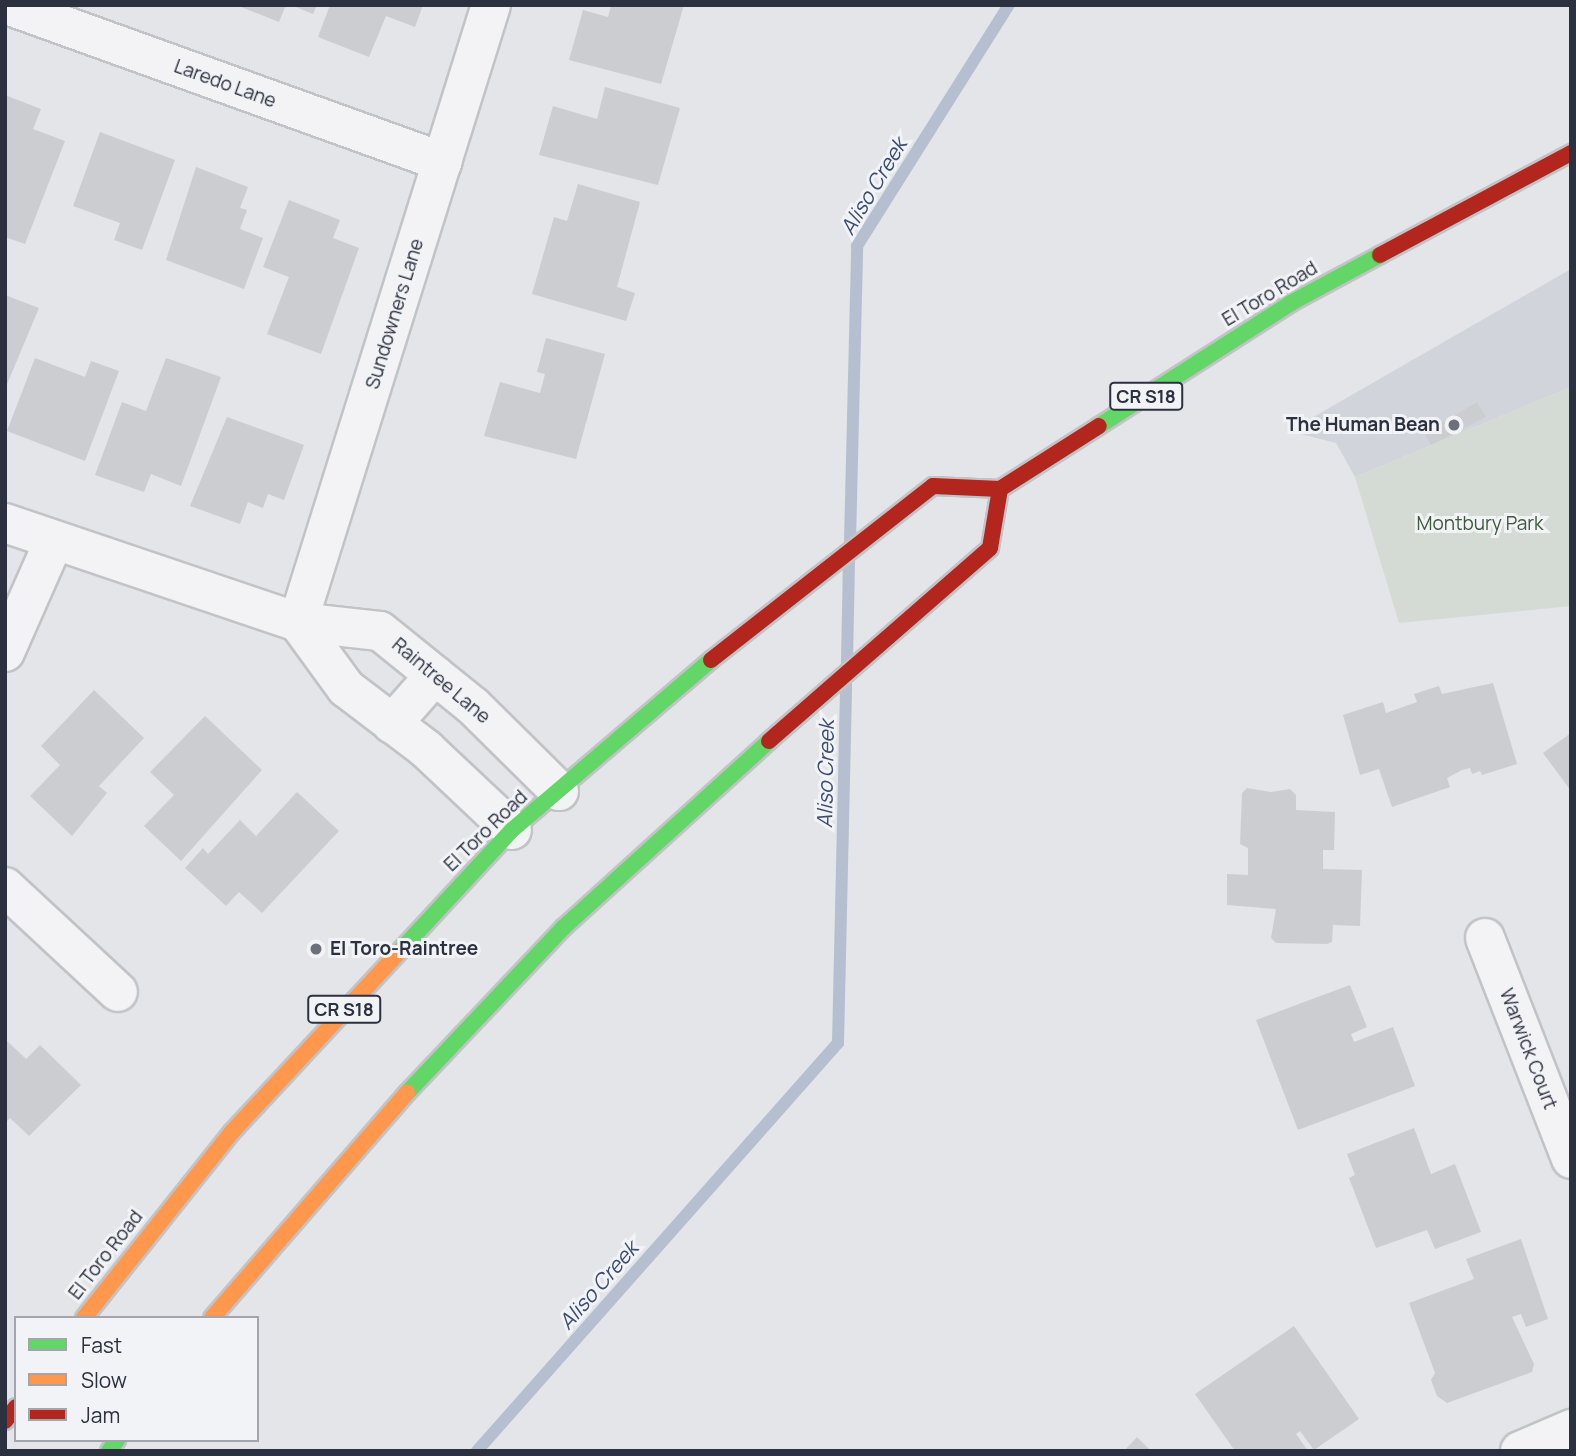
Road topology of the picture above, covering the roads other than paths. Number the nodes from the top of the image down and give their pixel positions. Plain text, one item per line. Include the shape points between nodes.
1 (7, 5) edge
2 (491, 5) edge
3 (1571, 153) edge
4 (443, 162) junction
5 (1000, 489) junction
6 (5, 523) edge
7 (54, 541) junction
8 (298, 622) junction
9 (5, 652) edge
10 (435, 675) junction
11 (393, 724) junction
12 (559, 791) junction
13 (512, 831) junction
14 (5, 887) edge
15 (1485, 938) dead end
16 (118, 992) dead end
17 (1571, 1159) edge
18 (86, 1316) edge
19 (214, 1316) edge
20 (1571, 1429) edge
21 (1520, 1451) edge

1 - 4 street, Laredo Lane
2 - 4 street, Sundowners Lane
3 - 5 main road, El Toro Road / CR S18 via 1291,303
4 - 8 street, Sundowners Lane
5 - 12 main road, El Toro Road / CR S18 via 933,486 736,639
5 - 19 main road via 990,548 939,597 748,758 563,928 370,1132
6 - 7 street, Raintree Lane
7 - 8 street, Raintree Lane
7 - 9 street
8 - 10 street, Raintree Lane via 380,631
8 - 11 street via 346,688
10 - 11 street
10 - 12 street, Raintree Lane via 473,705
11 - 13 street
12 - 13 main road, El Toro Road / CR S18
13 - 18 main road, El Toro Road / CR S18 via 239,1123
14 - 16 street
15 - 17 street, Warwick Court
20 - 21 street

